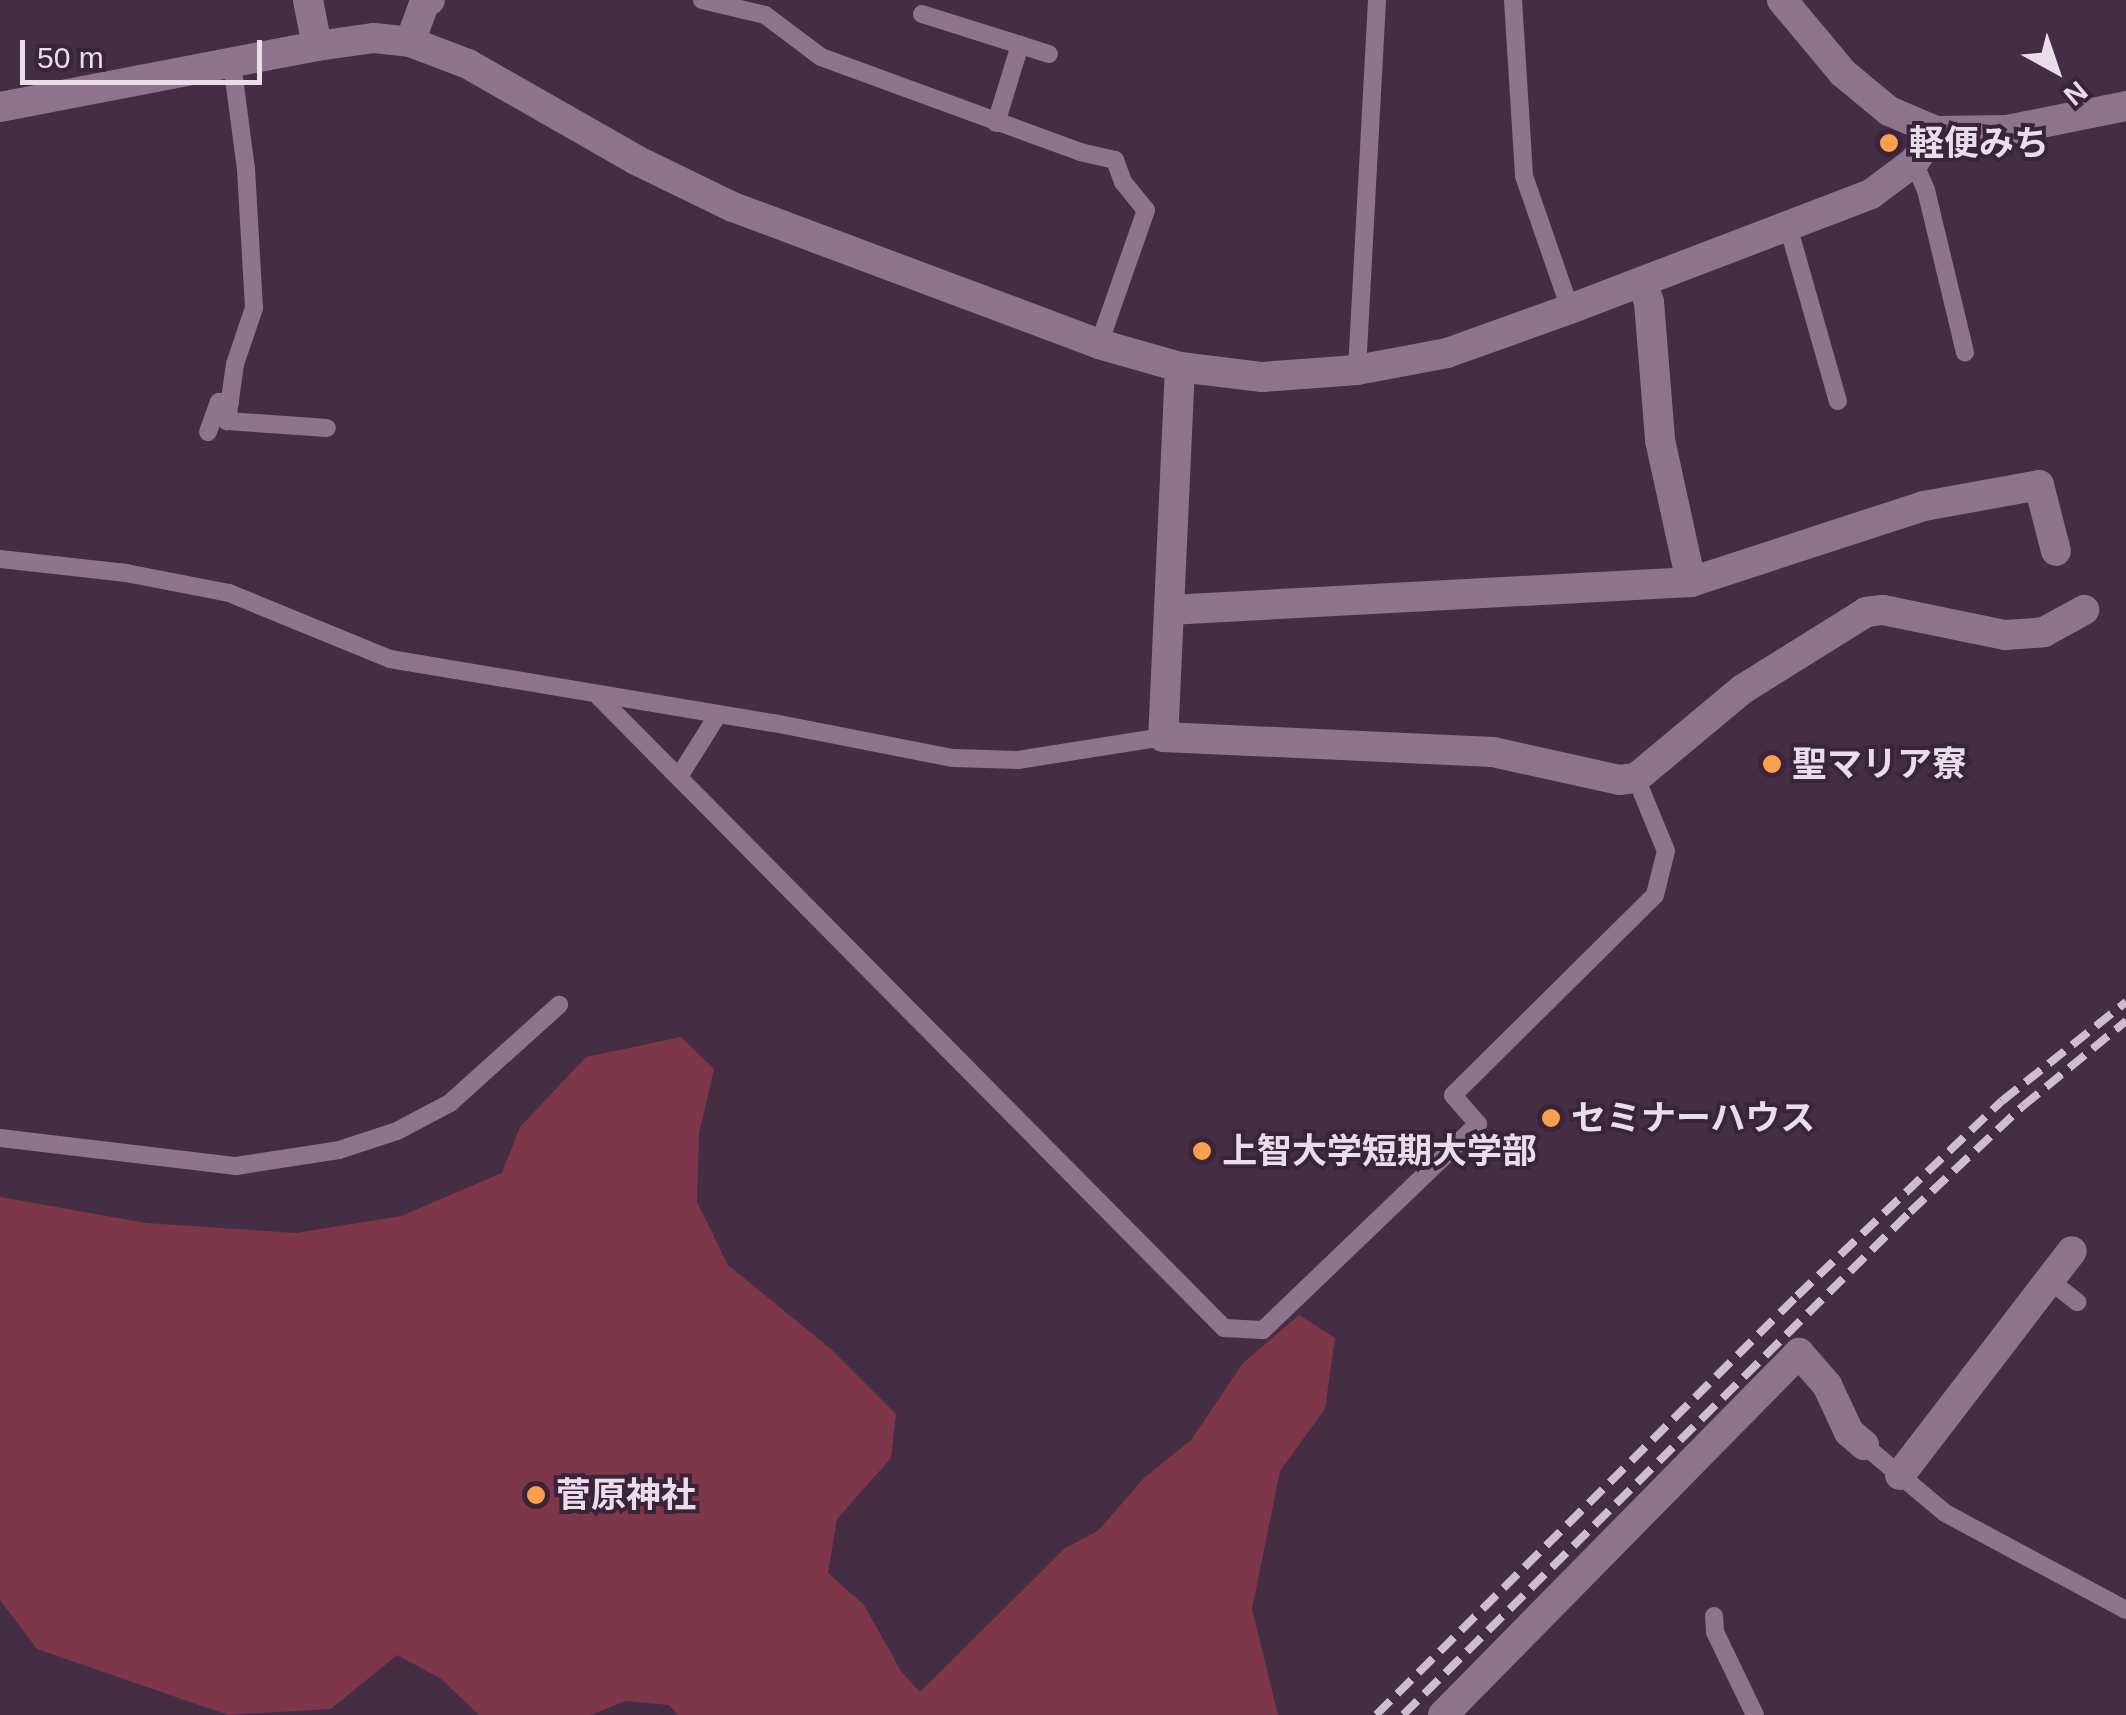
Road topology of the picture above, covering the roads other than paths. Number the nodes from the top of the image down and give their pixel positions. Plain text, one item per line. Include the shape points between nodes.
1 (308, 0) edge
2 (430, 0) edge
3 (702, 0) edge
4 (1377, 0) edge
5 (1513, 0) edge
6 (1782, 0) edge
7 (922, 14) dead end
8 (410, 42) junction
9 (1020, 45) junction
10 (317, 46) junction
11 (1049, 54) dead end
12 (232, 63) junction
13 (0, 106) edge
14 (2126, 106) edge
15 (996, 122) junction
16 (1936, 131) junction
17 (1914, 162) junction
18 (1788, 226) junction
19 (1642, 282) junction
20 (1570, 309) junction
21 (1099, 344) junction
22 (1965, 352) dead end
23 (1180, 366) junction
24 (1357, 370) junction
25 (1838, 401) dead end
26 (230, 404) junction
27 (327, 428) dead end
28 (208, 432) dead end
29 (2056, 551) dead end
30 (0, 558) edge
31 (1691, 582) junction
32 (1168, 610) junction
33 (2084, 610) dead end
34 (599, 697) junction
35 (717, 716) junction
36 (1163, 737) junction
37 (680, 775) junction
38 (1636, 778) junction
39 (559, 1005) dead end
40 (0, 1138) edge
41 (2072, 1251) dead end
42 (2049, 1280) junction
43 (2077, 1302) dead end
44 (1864, 1445) joint
45 (1900, 1475) junction
46 (2126, 1610) edge
47 (1714, 1616) dead end
48 (1444, 1715) edge
49 (1755, 1715) edge

1 - 10 street
2 - 8 street
3 - 15 lane via 766,15 821,57
4 - 24 lane
5 - 20 lane via 1524,176
6 - 16 street via 1858,86 1889,112
7 - 9 lane
8 - 10 street via 374,38
8 - 21 street via 468,64 636,160 734,207
9 - 11 lane
9 - 15 lane
10 - 12 street
12 - 13 street
12 - 26 lane via 254,308
14 - 16 street via 2006,130
15 - 21 lane via 1114,160 1146,210
16 - 17 street
17 - 18 street via 1870,194
17 - 22 lane
18 - 19 street
18 - 25 lane
19 - 20 street
19 - 31 street via 1660,440
20 - 24 street via 1447,352
21 - 23 street
23 - 24 street via 1262,377
23 - 32 street
26 - 27 lane via 227,421
26 - 28 lane via 218,402
29 - 31 street via 2040,485 1924,506
30 - 34 lane via 229,593 390,659
31 - 32 street
32 - 36 street
33 - 38 street via 2044,632 2006,636 1866,612 1743,690
34 - 35 lane
34 - 37 lane
35 - 36 lane via 953,758 1018,760
35 - 37 lane
36 - 38 street via 1494,752 1619,780
37 - 38 lane via 1224,1328 1263,1330 1478,1124 1453,1095 1655,895 1666,851
39 - 40 lane via 450,1103 339,1150 236,1166
41 - 42 street
42 - 43 lane
42 - 45 street
44 - 45 lane
44 - 48 street via 1799,1352
45 - 46 lane via 1945,1512
47 - 49 lane

